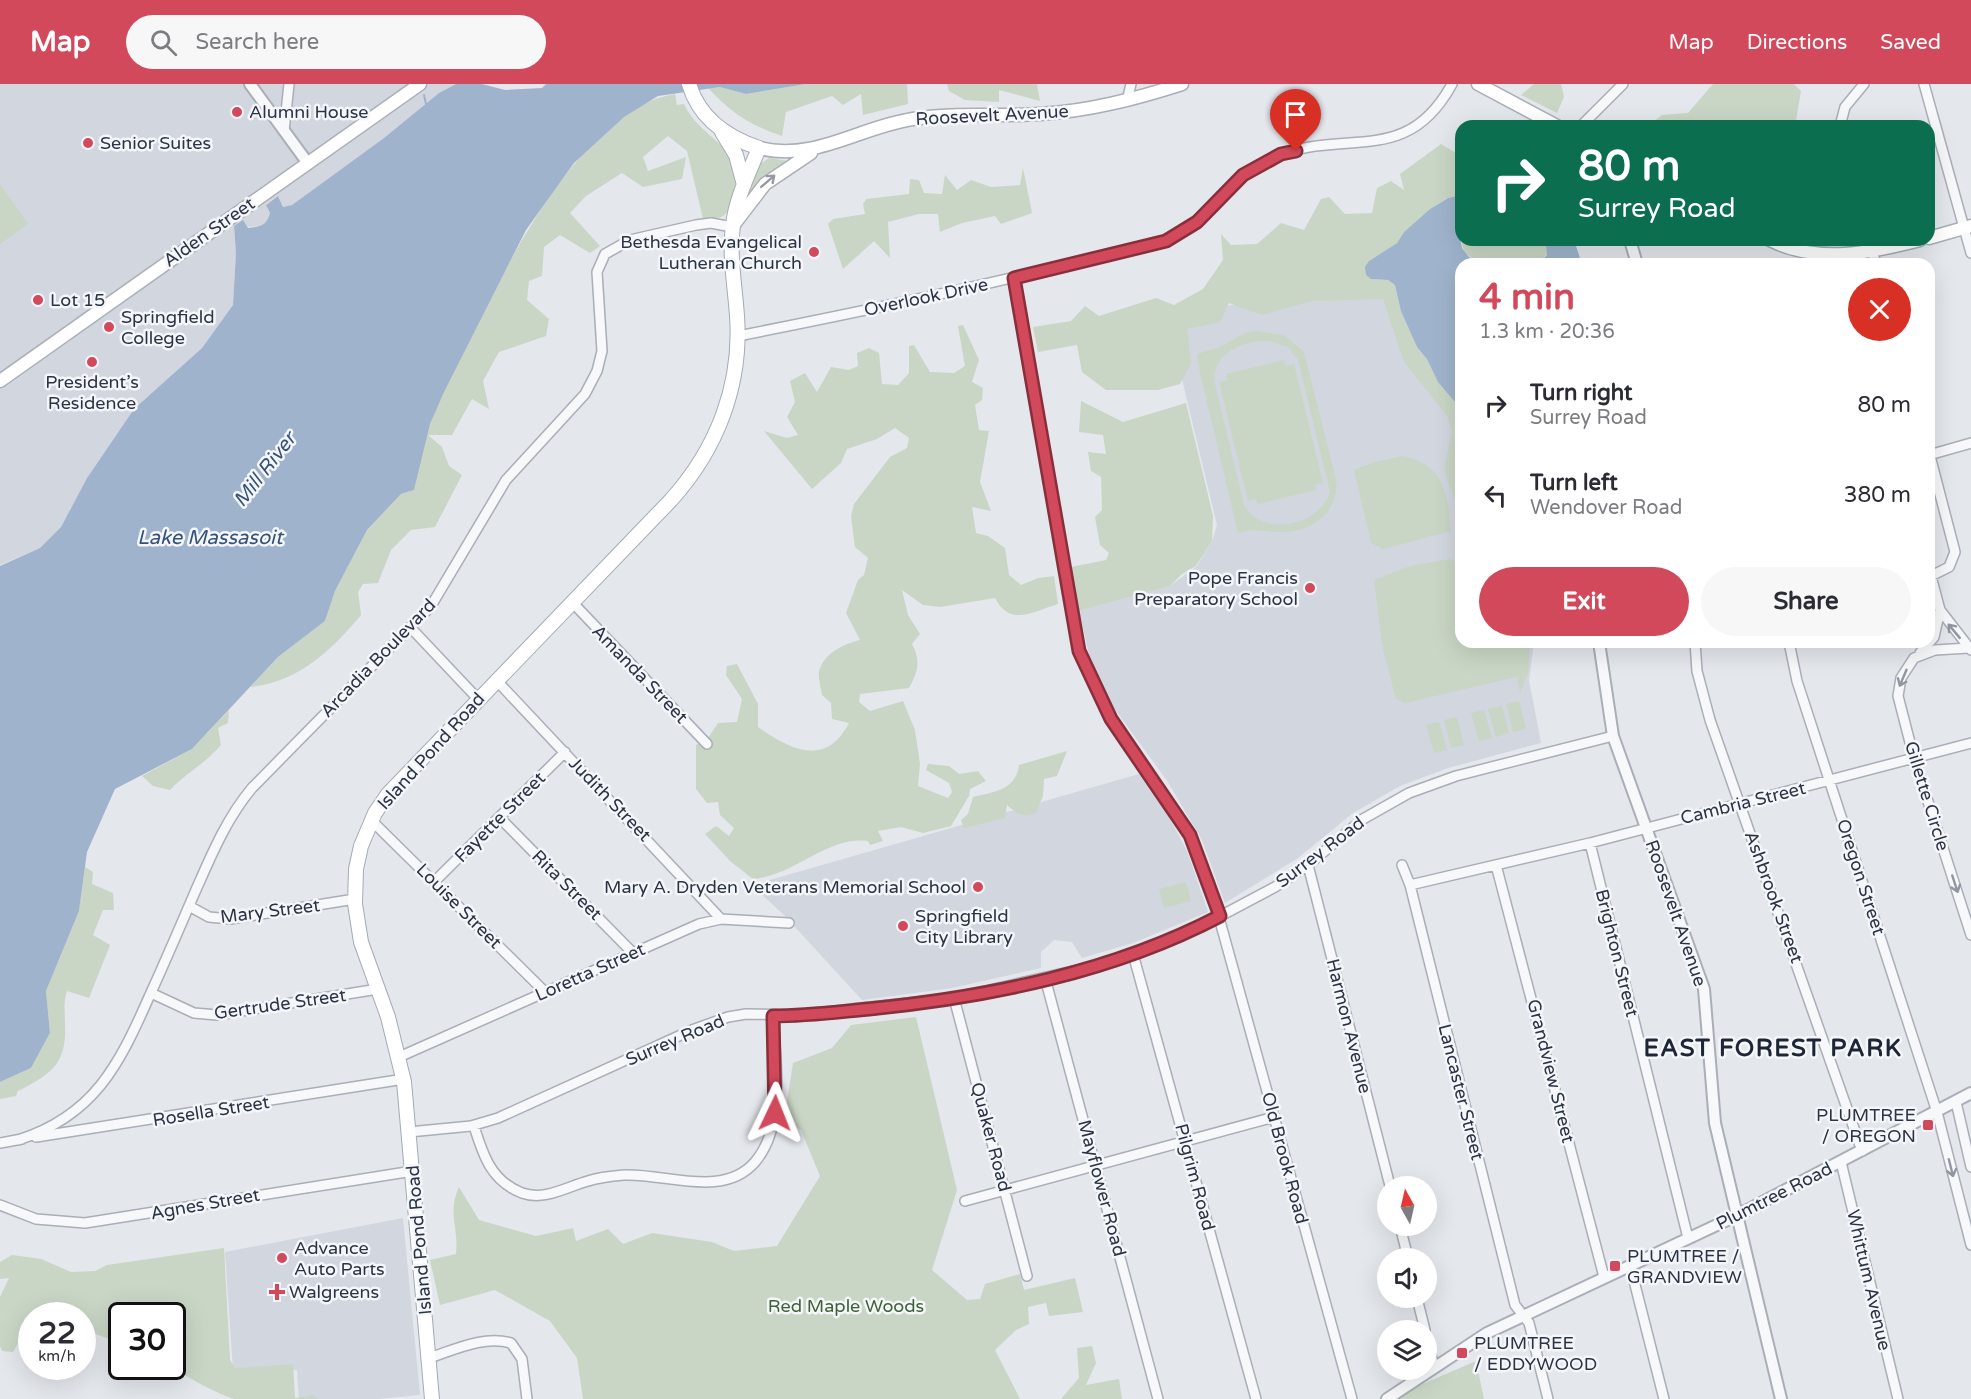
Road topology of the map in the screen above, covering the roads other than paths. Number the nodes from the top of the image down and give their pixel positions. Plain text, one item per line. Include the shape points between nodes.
1 (249, 84) edge
2 (289, 84) edge
3 (420, 84) edge
4 (689, 84) edge
5 (1131, 84) edge
6 (1182, 84) edge
7 (1452, 84) edge
8 (1478, 84) edge
9 (1623, 84) edge
10 (1864, 84) edge
11 (1924, 84) edge
12 (1127, 101) junction
13 (1528, 111) junction
14 (1538, 120) edge
15 (1545, 120) edge
16 (1587, 120) edge
17 (1842, 120) edge
18 (1935, 120) edge
19 (1935, 121) edge
20 (720, 129) junction
21 (284, 131) junction
22 (759, 148) junction
23 (820, 148) junction
24 (308, 162) junction
25 (744, 185) junction
26 (732, 227) junction
27 (1967, 227) edge
28 (1935, 236) edge
29 (1790, 246) edge
30 (1905, 246) edge
31 (1971, 253) edge
32 (1874, 258) edge
33 (1014, 278) junction
34 (738, 336) junction
35 (0, 381) edge
36 (1971, 443) edge
37 (1935, 452) edge
38 (1935, 477) edge
39 (1935, 574) edge
40 (1935, 593) edge
41 (573, 603) junction
42 (1940, 610) junction
43 (410, 627) junction
44 (1935, 632) edge
45 (1600, 648) edge
46 (1695, 648) edge
47 (1790, 648) edge
48 (1924, 648) edge
49 (1970, 649) edge
50 (1914, 658) junction
51 (496, 681) junction
52 (478, 699) junction
53 (1613, 736) junction
54 (1971, 743) edge
55 (707, 744) dead end
56 (565, 752) junction
57 (1914, 758) junction
58 (1830, 781) junction
59 (1740, 804) junction
60 (500, 818) junction
61 (372, 820) junction
62 (1646, 828) junction
63 (1590, 843) junction
64 (1402, 865) dead end
65 (1308, 866) junction
66 (1496, 866) junction
67 (435, 881) junction
68 (1410, 885) junction
69 (355, 899) junction
70 (189, 906) junction
71 (1220, 916) junction
72 (721, 919) junction
73 (789, 923) dead end
74 (1971, 935) edge
75 (632, 952) junction
76 (1133, 954) junction
77 (1045, 978) junction
78 (378, 989) junction
79 (545, 992) junction
80 (151, 993) junction
81 (954, 998) junction
82 (773, 1016) junction
83 (399, 1057) junction
84 (404, 1079) junction
85 (1971, 1093) edge
86 (1956, 1102) junction
87 (1937, 1112) junction
88 (1274, 1118) junction
89 (474, 1126) junction
90 (409, 1132) junction
91 (18, 1140) junction
92 (0, 1143) edge
93 (1187, 1143) junction
94 (1862, 1150) junction
95 (1841, 1162) junction
96 (1097, 1167) junction
97 (1971, 1167) edge
98 (413, 1171) junction
99 (1387, 1176) edge
100 (1005, 1191) junction
101 (965, 1201) dead end
102 (0, 1205) edge
103 (1736, 1216) junction
104 (1688, 1238) junction
105 (1971, 1245) edge
106 (1630, 1265) junction
107 (1028, 1276) dead end
108 (1604, 1277) junction
109 (1525, 1315) junction
110 (429, 1358) junction
111 (1437, 1364) edge
112 (1414, 1380) edge
113 (432, 1399) edge
114 (527, 1399) edge
115 (1158, 1399) edge
116 (1256, 1399) edge
117 (1352, 1399) edge
118 (1387, 1399) edge
119 (1548, 1399) edge
120 (1664, 1399) edge
121 (1781, 1399) edge
122 (1898, 1399) edge

1 - 21 street
2 - 21 street
3 - 24 main road, Alden Street
4 - 20 main road, Roosevelt Avenue via 694,100
5 - 12 street
6 - 12 main road, Roosevelt Avenue
7 - 33 street, Overlook Drive via 1440,106 1405,133 1377,142 1311,147 1281,154 1243,175 1197,222 1166,241
8 - 13 main road
9 - 16 street
10 - 17 street via 1845,107
11 - 18 street
12 - 23 main road, Roosevelt Avenue via 1053,113 972,113 913,119
13 - 14 main road
13 - 15 main road
19 - 27 street
20 - 22 main road, Roosevelt Avenue
20 - 25 main road via 736,155
21 - 24 street
22 - 23 main road, Roosevelt Avenue via 783,152
22 - 25 main road, Island Pond Road
26 -> 23 main road via 765,184
24 - 35 main road, Alden Street
25 - 26 main road, Island Pond Road
26 - 34 main road, Island Pond Road
26 - 43 street, Arcadia Boulevard via 696,225 630,240 605,254 597,272 602,351 589,389 506,480 437,597
27 - 28 main road
27 - 31 street
29 - 32 main road via 1824,256
30 - 32 main road
33 - 34 street, Overlook Drive
33 - 71 street, Old Brook Road via 1079,651 1111,719 1190,835
34 - 41 main road, Island Pond Road via 728,402 702,460 671,500
36 - 37 street
38 - 39 street via 1955,552 1949,567
40 - 42 street
41 - 51 main road, Island Pond Road
41 - 55 street, Amanda Street
42 - 44 street, Gillette Circle
49 -> 42 street
43 - 52 street
43 - 70 street, Arcadia Boulevard via 242,800 215,847
45 - 53 street, Roosevelt Avenue
46 - 59 street, Ashbrook Street via 1703,699
47 - 58 street, Oregon Street
48 - 50 street, Gillette Circle
49 - 50 street via 1935,650
50 -> 57 street, Gillette Circle via 1901,678 1898,696
51 - 52 main road, Island Pond Road
51 - 56 street, Judith Street
52 - 61 main road, Island Pond Road via 388,794
53 - 62 street, Roosevelt Avenue
53 - 65 street, Surrey Road via 1426,786 1363,819
54 - 57 street, Cambria Street
56 - 60 street, Fayette Street
56 - 72 street, Judith Street
57 - 58 street, Cambria Street
57 -> 74 street, Gillette Circle
58 - 59 street, Cambria Street
58 - 87 street, Oregon Street
59 - 62 street, Cambria Street
59 - 94 street, Ashbrook Street
60 - 67 street, Fayette Street
60 - 75 street, Rita Street
61 - 67 street, Louise Street
61 - 69 main road, Island Pond Road via 358,857
62 - 63 street, Cambria Street
62 - 103 street, Roosevelt Avenue via 1704,989 1715,1123
63 - 66 street, Cambria Street
63 - 104 street, Brighton Street
64 - 68 street, Lancaster Street
65 - 71 street, Surrey Road
65 - 99 street, Harmon Avenue
66 - 68 street, Cambria Street
66 - 108 street, Grandview Street
67 - 79 street, Louise Street
68 - 109 street, Lancaster Street via 1515,1305
69 - 70 street, Mary Street via 230,920 209,917
69 - 78 main road, Island Pond Road via 361,942
70 - 80 street, Arcadia Boulevard
71 - 76 street, Surrey Road
71 - 88 street, Old Brook Road
72 - 73 street, Loretta Street
72 - 75 street, Loretta Street
75 - 79 street, Loretta Street
76 - 77 street, Surrey Road
76 - 93 street, Pilgrim Road
77 - 81 street, Surrey Road
77 - 96 street, Mayflower Road
78 - 80 street, Gertrude Street via 218,1015 194,1013
78 - 83 main road, Island Pond Road
79 - 83 street, Loretta Street
80 - 91 street, Arcadia Boulevard via 129,1044 96,1093 58,1123
81 - 82 street, Surrey Road
81 - 100 street, Quaker Road
82 - 89 street, Surrey Road via 746,1014 717,1020
82 - 89 street via 773,1121 758,1159 729,1180 615,1176 589,1180 550,1194 529,1195 508,1186 491,1170
83 - 84 main road, Island Pond Road
84 - 90 main road, Island Pond Road
84 - 91 street, Rosella Street
85 - 86 street, Plumtree Road
86 - 87 street, Plumtree Road
86 - 97 street
87 - 94 street, Plumtree Road
87 -> 105 street, Oregon Street
88 - 93 street
88 - 117 street, Old Brook Road
89 - 90 street, Surrey Road
90 - 98 main road, Island Pond Road
91 - 92 street
93 - 96 street
93 - 116 street, Pilgrim Road
94 - 95 street, Plumtree Road
95 - 103 street, Plumtree Road
95 - 122 street, Whittum Avenue
96 - 100 street
96 - 115 street, Mayflower Road
98 - 102 street, Agnes Street via 86,1223 36,1219
98 - 110 main road, Island Pond Road
100 - 101 street
100 - 107 street, Quaker Road
103 - 104 street, Plumtree Road
103 - 121 street, Roosevelt Avenue
104 - 106 street, Plumtree Road
106 - 108 street, Plumtree Road
106 - 120 street
108 - 109 street, Plumtree Road
109 - 111 street, Plumtree Road
109 - 119 street, Lancaster Street
110 - 113 main road, Island Pond Road
110 - 114 street via 481,1342 511,1343 522,1359
112 - 118 street, Plumtree Road

